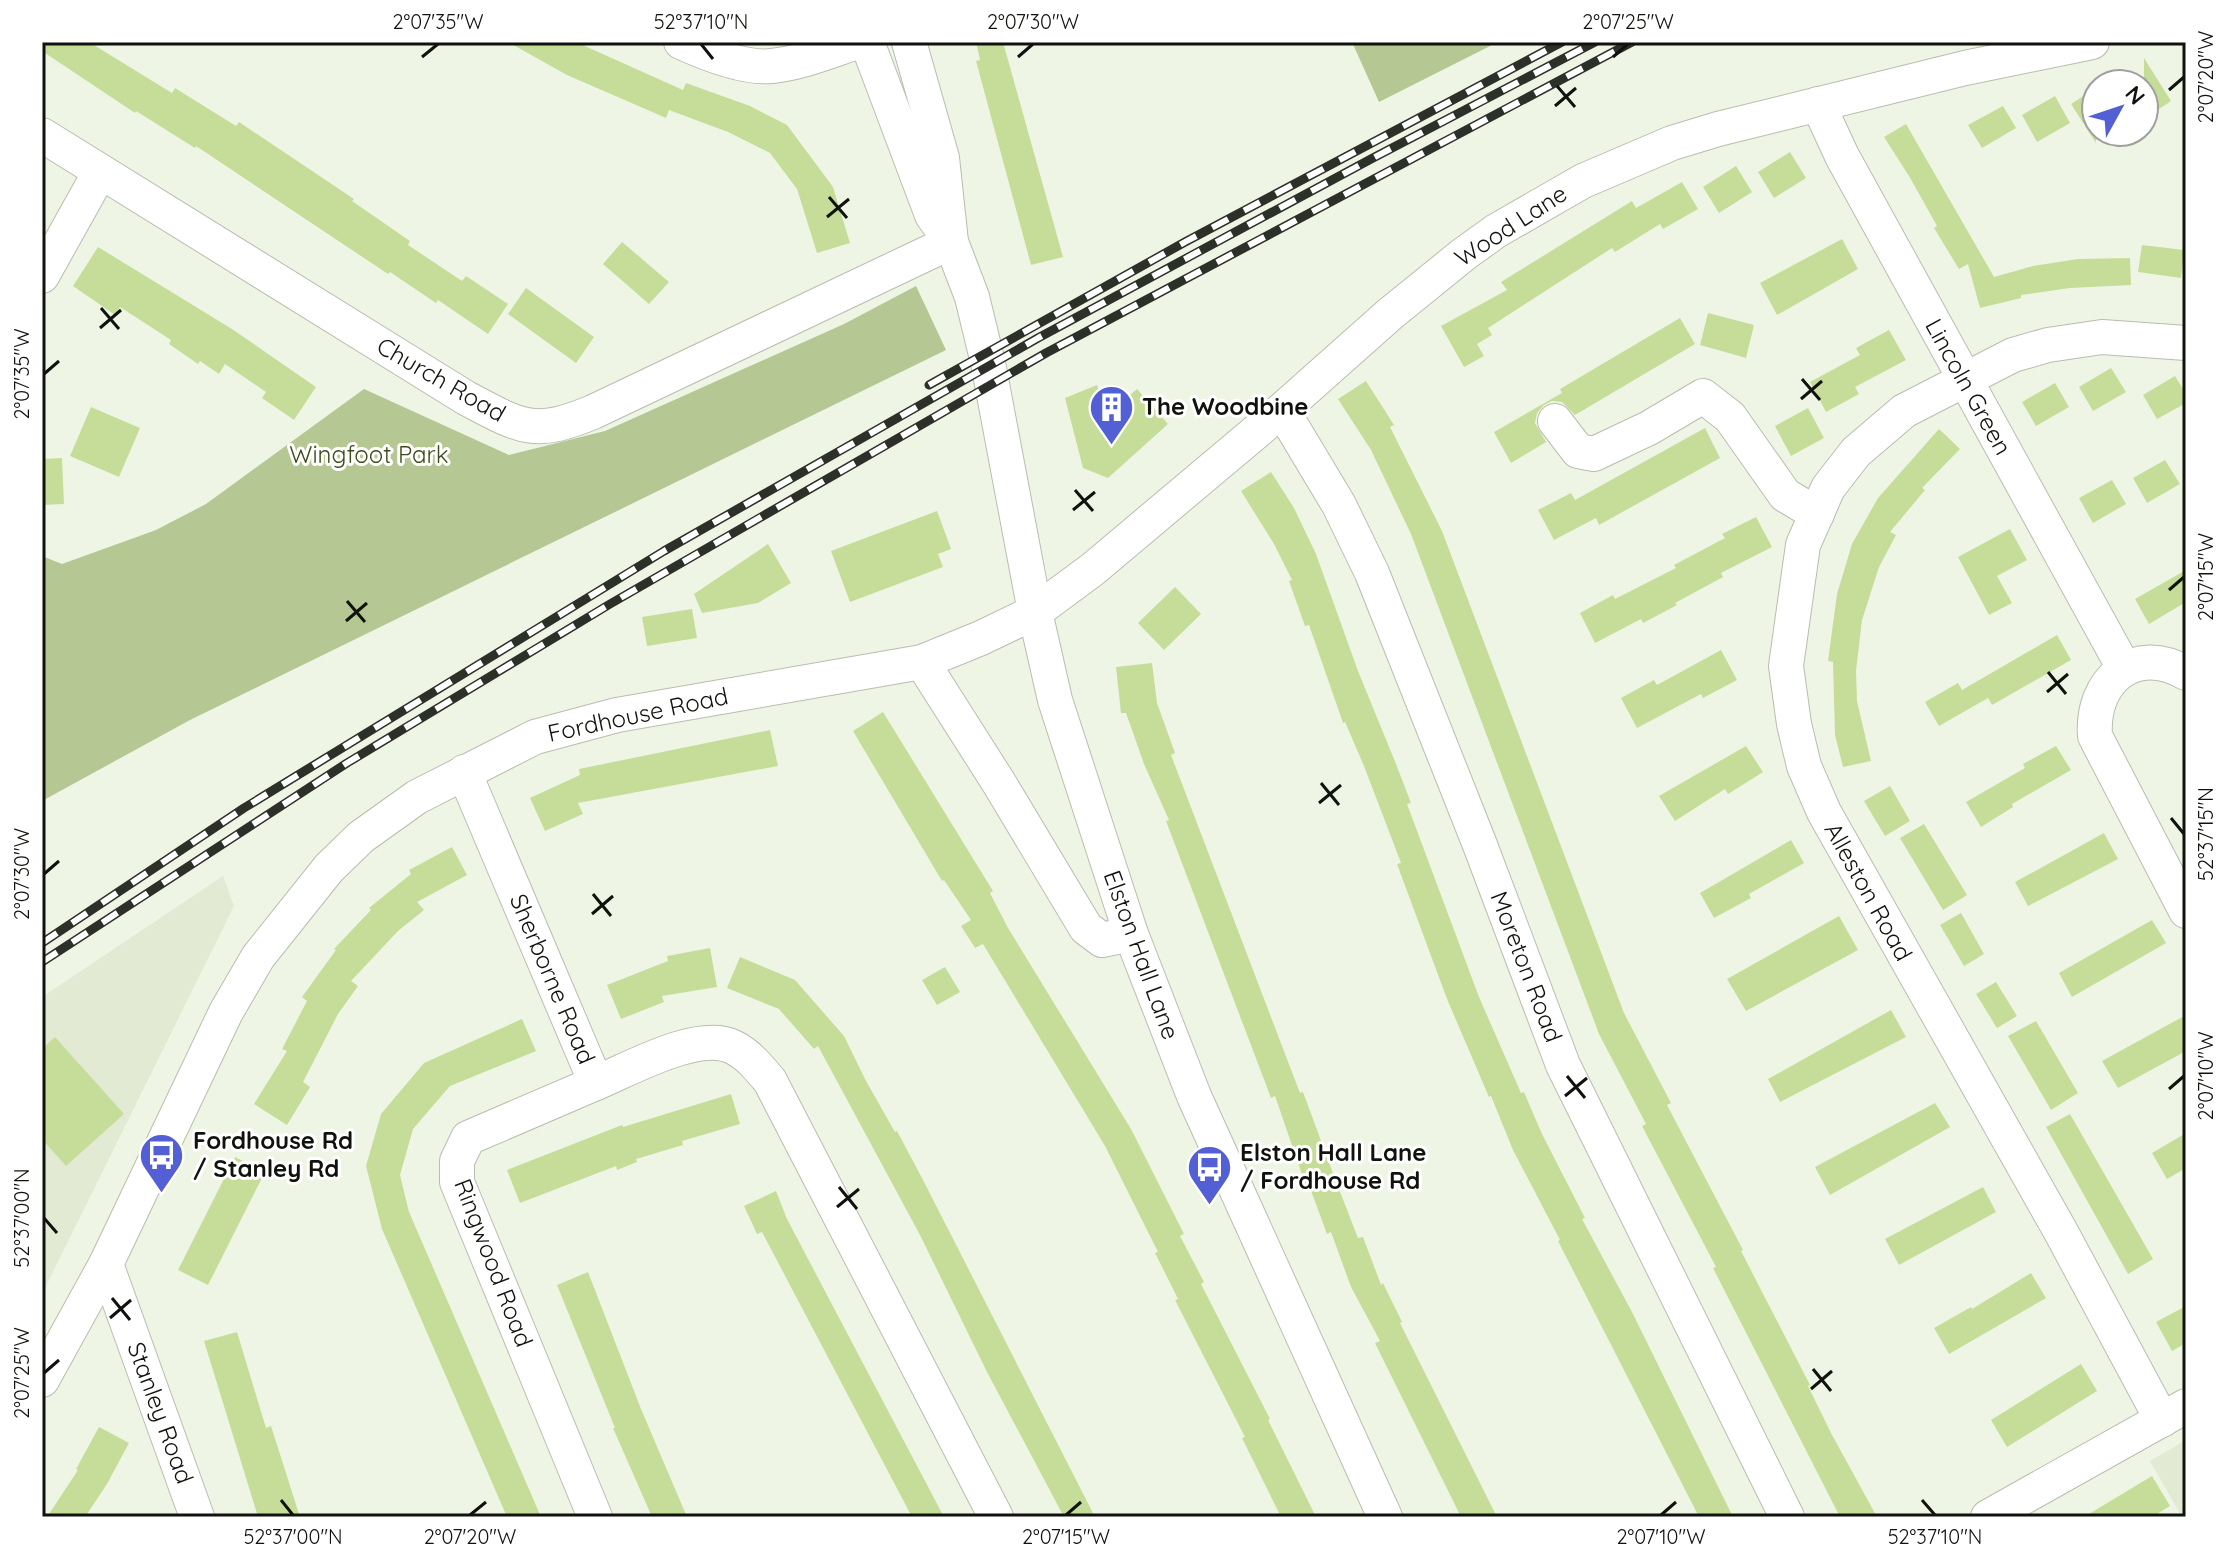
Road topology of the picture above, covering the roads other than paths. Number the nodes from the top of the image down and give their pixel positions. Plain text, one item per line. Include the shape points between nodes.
1 (681, 42) edge
2 (857, 42) edge
3 (867, 42) edge
4 (909, 42) edge
5 (2092, 42) edge
6 (1818, 104) junction
7 (42, 135) edge
8 (100, 172) junction
9 (951, 242) junction
10 (42, 276) edge
11 (2186, 343) edge
12 (1963, 379) junction
13 (1282, 410) junction
14 (1555, 421) dead end
15 (1817, 514) junction
16 (1035, 612) junction
17 (922, 662) junction
18 (2124, 668) junction
19 (2186, 673) edge
20 (464, 772) junction
21 (2186, 911) edge
22 (1131, 934) junction
23 (596, 1083) junction
24 (106, 1264) junction
25 (42, 1380) edge
26 (2174, 1413) edge
27 (197, 1517) edge
28 (595, 1517) edge
29 (996, 1517) edge
30 (1385, 1517) edge
31 (1787, 1517) edge
32 (1988, 1517) edge

1 - 2 street via 715,57 769,66
3 - 9 street via 932,215
4 - 9 street via 942,158
5 - 6 street, Wood Lane
6 - 12 street, Lincoln Green
6 - 13 street, Wood Lane via 1672,143 1533,209 1464,254
7 - 8 street, Church Road
8 - 9 street, Church Road via 466,398 511,422 540,429 593,412
8 - 10 street
9 - 16 street, Elston Hall Lane via 988,363
11 - 12 street, Alleston Road via 2102,337 2048,345
12 - 15 street, Alleston Road via 1904,411 1856,452 1828,488
12 - 18 street, Lincoln Green
13 - 16 street, Wood Lane
13 - 31 street, Moreton Road via 1372,573 1563,1065
14 - 15 street via 1578,451 1594,454 1703,396 1730,417 1785,495
15 - 26 street, Alleston Road via 1803,545 1786,666 1804,766 1824,812 2061,1232
16 - 17 street, Fordhouse Road
16 - 22 street, Elston Hall Lane via 1055,700
17 - 20 street, Fordhouse Road via 617,715 535,737
17 - 22 street via 1086,928 1102,940
18 - 19 street via 2160,663
18 - 21 street via 2103,689 2095,736
20 - 23 street, Sherborne Road
20 - 24 street, Fordhouse Road via 361,837 329,868 258,957 226,1012
22 - 30 street, Elston Hall Lane via 1194,1096
23 - 28 street, Ringwood Road via 468,1138 457,1161 457,1182
23 - 29 street, Sherborne Road via 693,1044 734,1047 753,1062 770,1081
24 - 25 street, Fordhouse Road
24 - 27 street, Stanley Road
26 - 32 street

